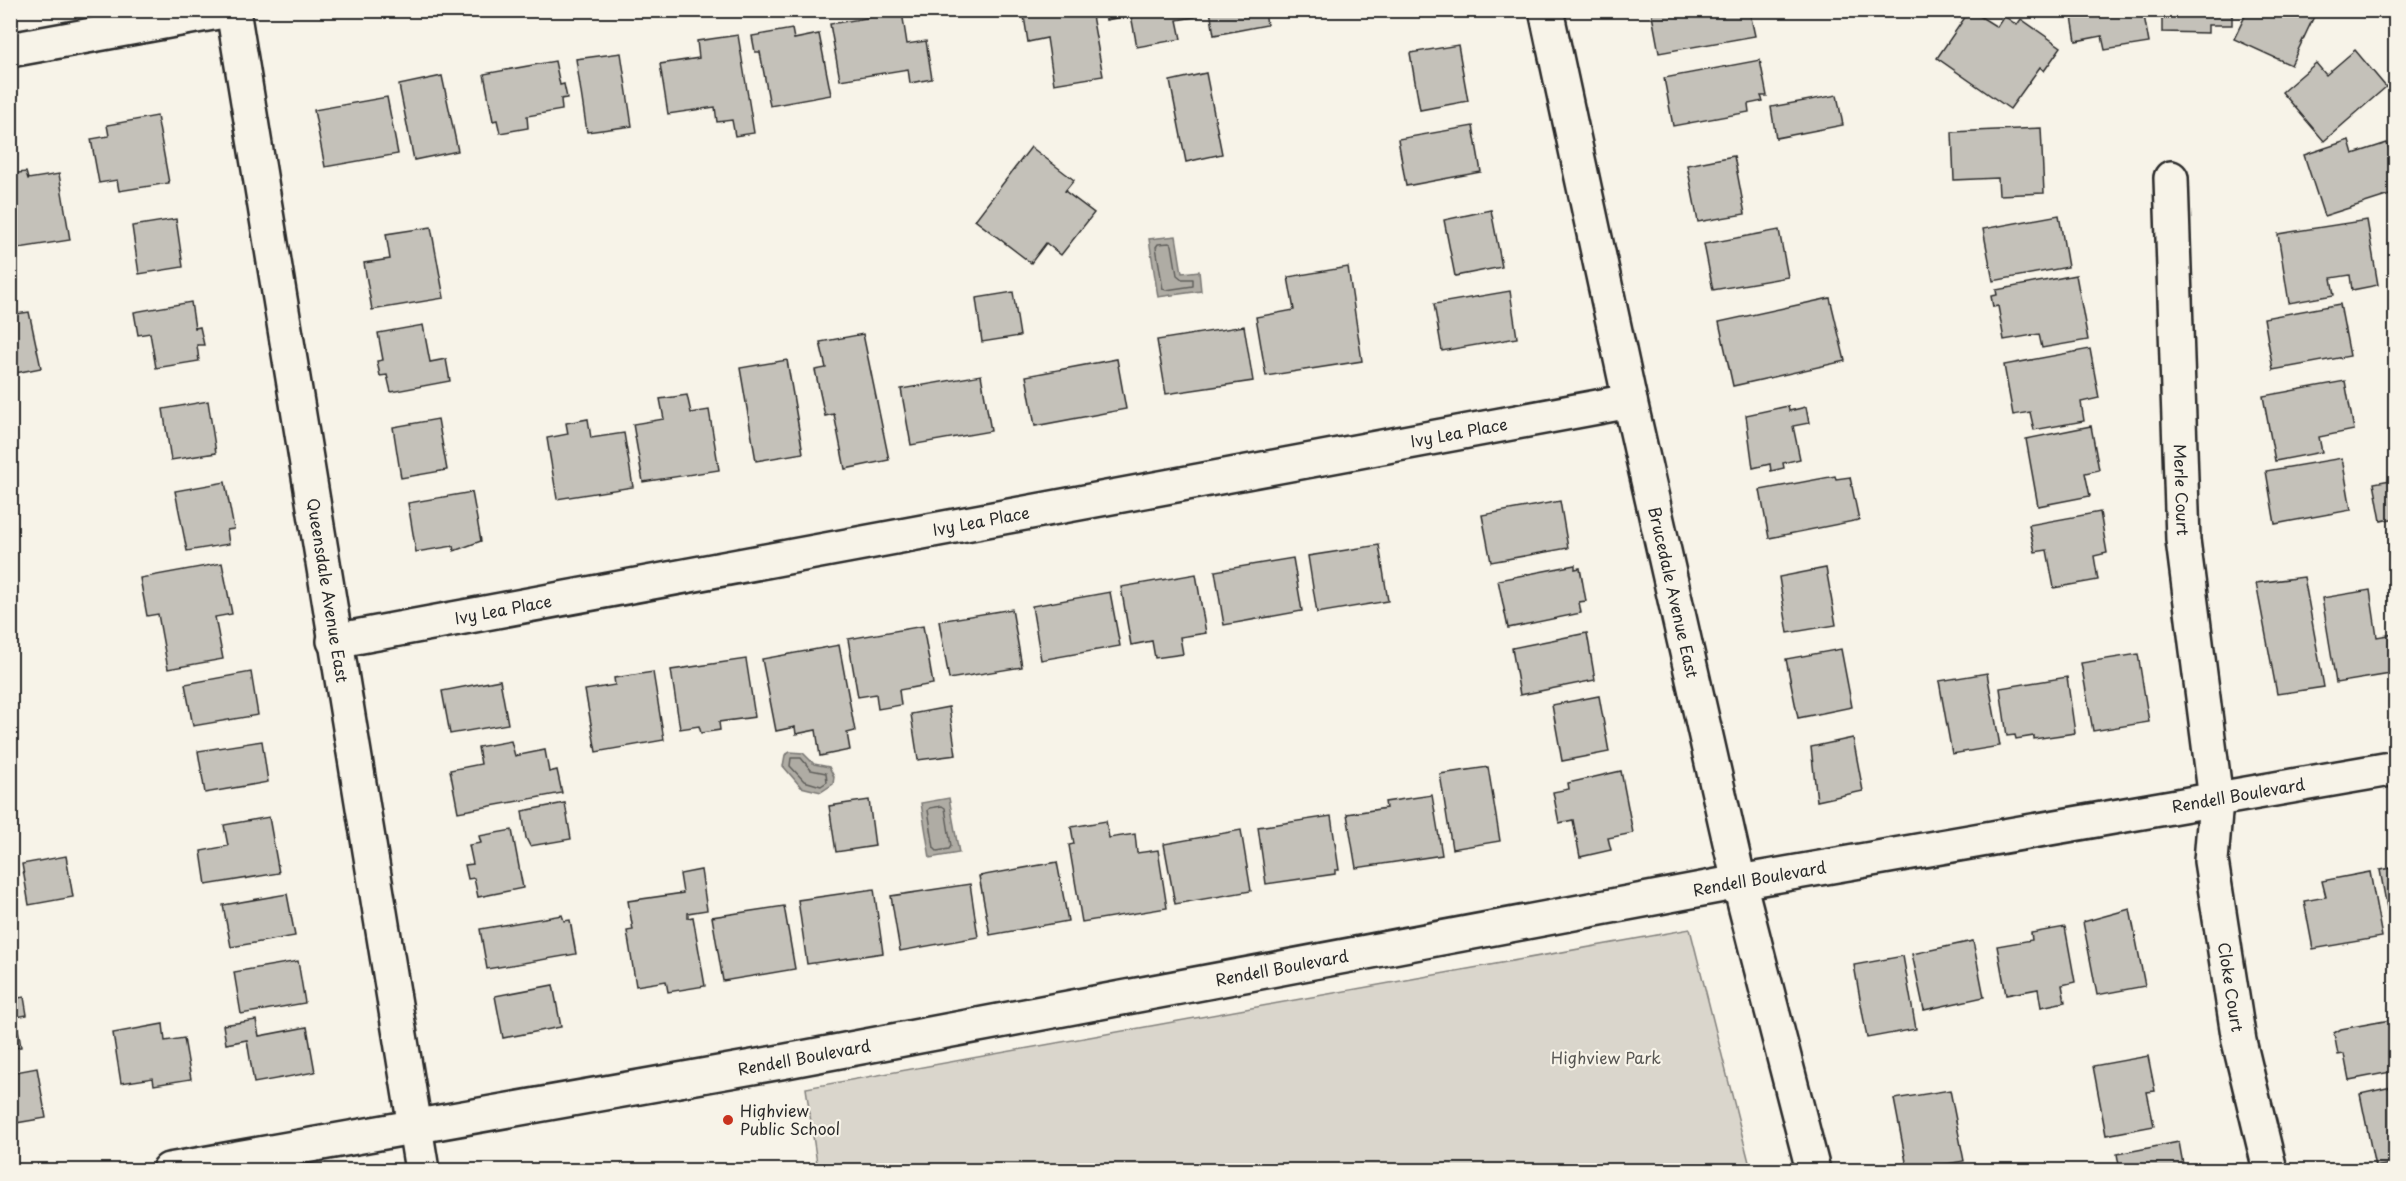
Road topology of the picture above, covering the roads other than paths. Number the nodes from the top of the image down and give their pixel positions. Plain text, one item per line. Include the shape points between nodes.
1 (231, 10) edge
2 (1546, 10) edge
3 (10, 50) edge
4 (2171, 178) dead end
5 (1630, 401) junction
6 (334, 641) junction
7 (2396, 768) edge
8 (2216, 800) junction
9 (1739, 882) junction
10 (414, 1125) junction
11 (169, 1170) edge
12 (422, 1170) edge
13 (1813, 1170) edge
14 (2270, 1170) edge

1 - 3 street
1 - 6 street, Queensdale Avenue East
2 - 5 street, Brucedale Avenue East
4 - 8 street, Merle Court via 2183,540
5 - 6 street, Ivy Lea Place
5 - 9 street, Brucedale Avenue East
6 - 10 street, Queensdale Avenue East
7 - 8 street, Rendell Boulevard
8 - 9 street, Rendell Boulevard
8 - 14 street, Cloke Court via 2211,861 2239,1041
9 - 10 street, Rendell Boulevard via 782,1062
9 - 13 street, Brucedale Avenue East
10 - 11 street, Rendell Boulevard
10 - 12 street, Queensdale Avenue East

